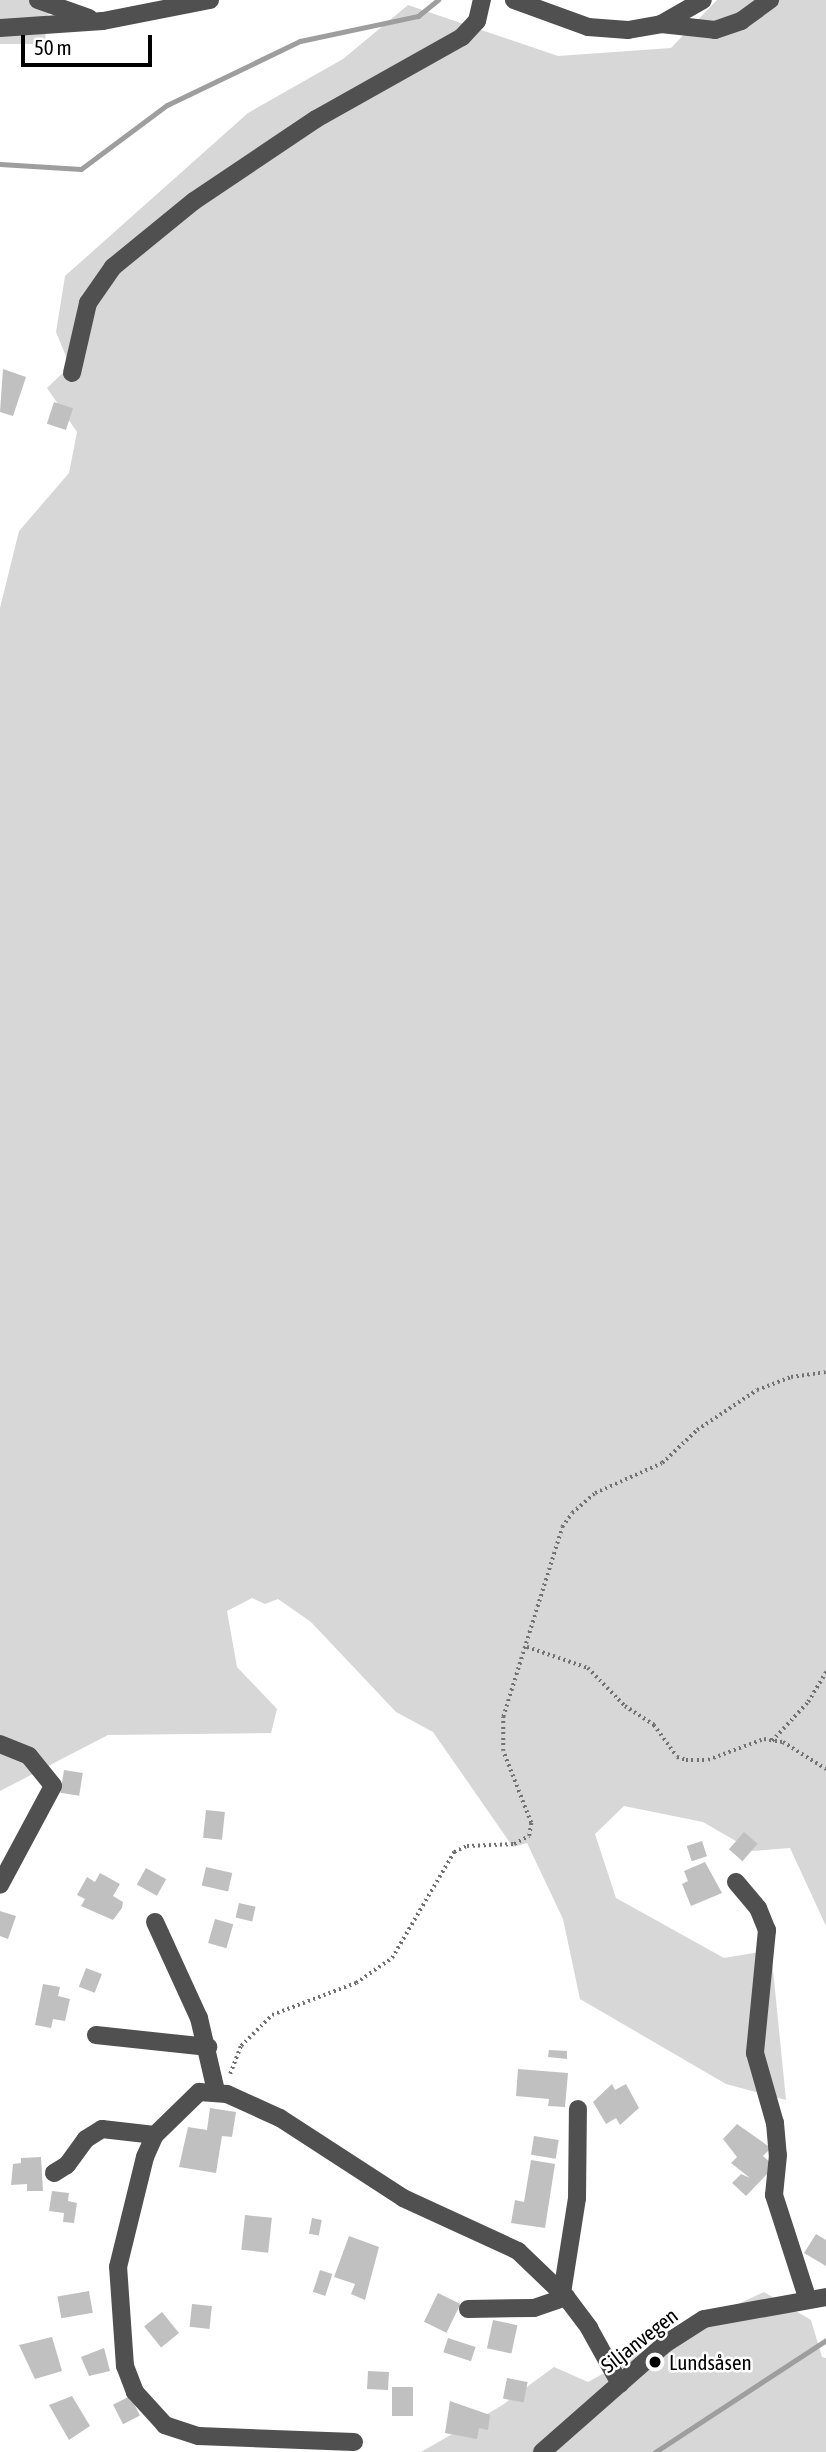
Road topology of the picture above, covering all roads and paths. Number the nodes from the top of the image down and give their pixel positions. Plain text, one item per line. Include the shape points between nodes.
1 (38, 0) edge
2 (210, 0) edge
3 (482, 0) edge
4 (513, 0) edge
5 (702, 0) edge
6 (770, 0) edge
7 (103, 21) junction
8 (661, 24) junction
9 (0, 28) edge
10 (72, 373) dead end
11 (826, 1372) edge
12 (527, 1647) junction
13 (826, 1672) edge
14 (772, 1741) junction
15 (0, 1744) edge
16 (826, 1769) edge
17 (736, 1882) dead end
18 (0, 1885) edge
19 (155, 1922) dead end
20 (96, 2035) dead end
21 (208, 2047) junction
22 (216, 2091) junction
23 (578, 2109) dead end
24 (155, 2135) junction
25 (54, 2173) dead end
26 (564, 2295) junction
27 (807, 2297) junction
28 (826, 2297) edge
29 (468, 2309) dead end
30 (620, 2384) junction
31 (355, 2442) dead end
32 (542, 2452) edge

1 - 7 street via 63,12
2 - 7 street
3 - 10 street via 477,21 462,37 316,119 194,201 113,267 88,303
4 - 8 street via 588,27 628,30
5 - 8 street
6 - 8 street via 741,21 715,30
7 - 9 street
11 - 12 path via 791,1377 757,1390 697,1430 662,1463 583,1501 562,1527
12 - 14 path via 588,1668 625,1706 654,1725 677,1757 708,1760
12 - 22 path via 506,1704 503,1751 531,1822 529,1836 514,1844 467,1846 454,1852 392,1958 356,1983 272,2015 241,2046 232,2071
13 - 14 path via 808,1702
14 - 16 path via 783,1742
15 - 18 street via 29,1756 53,1786
17 - 27 street via 758,1908 767,1930 755,2053 775,2123 774,2195
19 - 21 street
20 - 21 street
21 - 22 street
22 - 24 street via 199,2092
22 - 26 street via 280,2118 403,2198 518,2251
23 - 26 street via 577,2198
24 - 25 street via 102,2129
24 - 31 street via 145,2157 118,2267 125,2367 135,2392 165,2425 198,2436
26 - 29 street via 534,2308
26 - 30 street via 589,2328
27 - 28 street, Siljanvegen
27 - 30 street, Siljanvegen via 704,2319 664,2344
30 - 32 street, Siljanvegen

